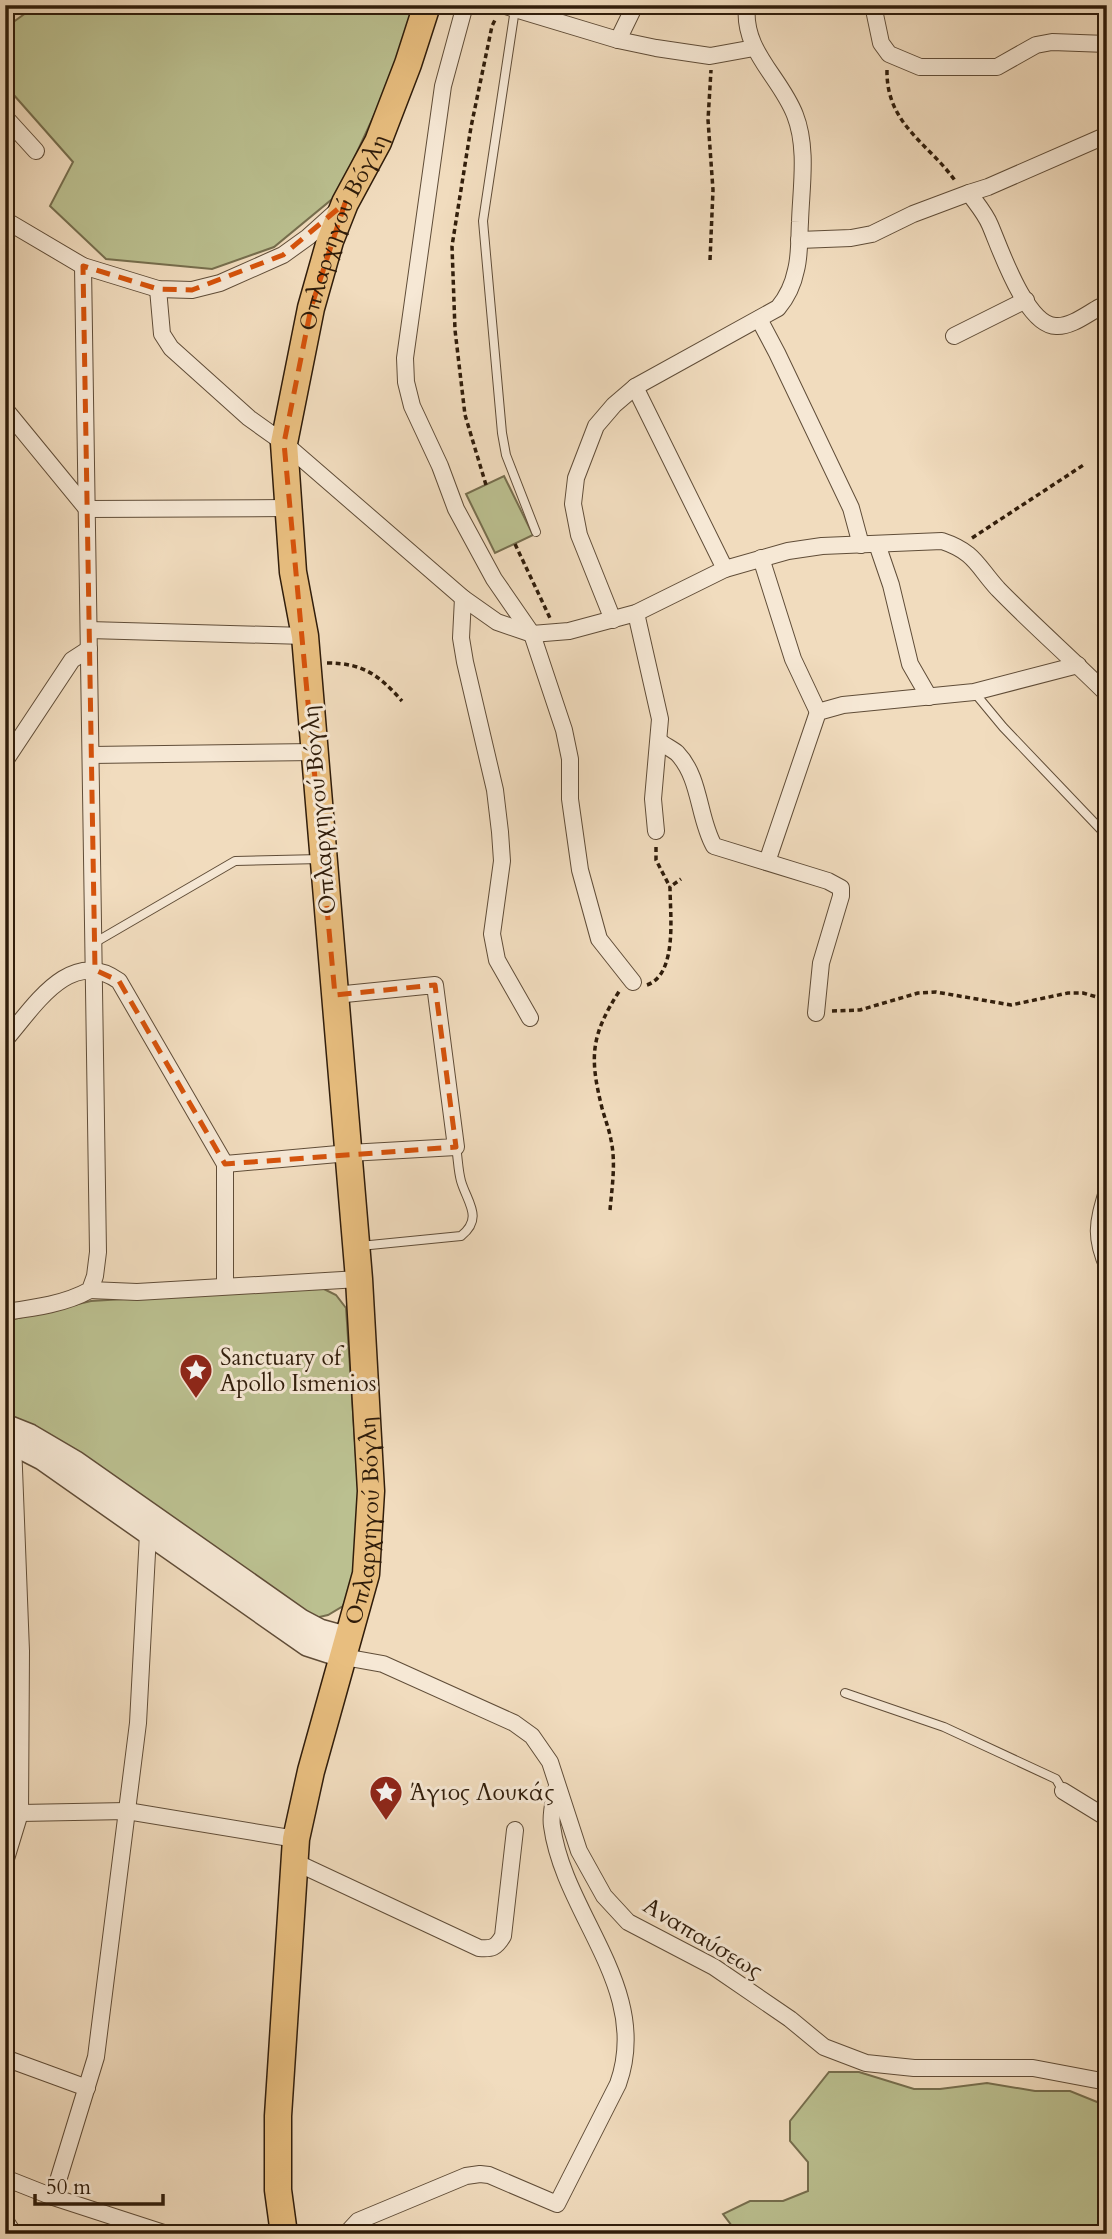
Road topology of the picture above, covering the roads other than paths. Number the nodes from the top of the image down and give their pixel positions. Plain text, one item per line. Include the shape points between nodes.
1 (427, 5) edge
2 (465, 5) edge
3 (635, 5) edge
4 (747, 5) edge
5 (873, 5) edge
6 (506, 6) edge
7 (618, 40) junction
8 (1107, 44) edge
9 (754, 48) junction
10 (5, 117) edge
11 (1107, 135) edge
12 (36, 151) dead end
13 (969, 193) junction
14 (345, 203) junction
15 (5, 220) edge
16 (799, 240) junction
17 (83, 266) junction
18 (158, 289) junction
19 (1026, 300) junction
20 (1100, 307) dead end
21 (759, 319) junction
22 (954, 336) dead end
23 (635, 387) junction
24 (5, 409) edge
25 (284, 443) junction
26 (287, 508) junction
27 (87, 509) junction
28 (536, 532) dead end
29 (861, 544) junction
30 (877, 544) junction
31 (761, 558) junction
32 (725, 569) junction
33 (463, 598) junction
34 (636, 612) junction
35 (613, 620) junction
36 (89, 630) junction
37 (533, 634) junction
38 (305, 636) junction
39 (89, 649) junction
40 (1078, 665) junction
41 (974, 692) junction
42 (1107, 694) edge
43 (929, 696) junction
44 (818, 712) junction
45 (659, 741) junction
46 (315, 752) junction
47 (91, 755) junction
48 (5, 761) edge
49 (656, 831) road end
50 (1107, 835) edge
51 (323, 859) junction
52 (767, 862) junction
53 (94, 943) junction
54 (94, 970) junction
55 (631, 979) road end
56 (335, 995) junction
57 (816, 1013) road end
58 (530, 1018) dead end
59 (5, 1040) edge
60 (456, 1147) junction
61 (349, 1153) junction
62 (225, 1164) junction
63 (1107, 1177) edge
64 (357, 1247) junction
65 (1107, 1275) edge
66 (359, 1279) junction
67 (225, 1286) junction
68 (90, 1290) junction
69 (5, 1311) edge
70 (8, 1436) edge
71 (142, 1524) junction
72 (347, 1647) junction
73 (845, 1693) dead end
74 (556, 1786) junction
75 (1063, 1791) joint
76 (127, 1811) junction
77 (20, 1813) junction
78 (1107, 1818) edge
79 (515, 1830) dead end
80 (295, 1851) junction
81 (5, 1862) edge
82 (5, 2058) edge
83 (1107, 2082) edge
84 (87, 2088) junction
85 (5, 2178) edge
86 (53, 2197) junction
87 (5, 2220) edge
88 (14, 2234) edge
89 (167, 2234) edge
90 (284, 2234) edge
91 (346, 2234) edge

1 - 14 main road, Οπλαρχηγού Βόγλη via 378,142
2 - 37 street via 443,86 433,147 405,382 456,509 494,579
3 - 7 street
4 - 9 street via 748,34
5 - 8 street via 881,43 890,54 920,67 997,67 1036,45
6 - 7 street
6 - 28 lane via 483,238 502,433 510,468
7 - 9 street via 710,56
9 - 16 street via 783,91 801,133
10 - 12 street
11 - 13 street
13 - 16 street via 873,234
13 - 19 street via 990,224 1002,260
14 - 18 street via 283,255 220,283 192,290
14 - 25 main road, Οπλαρχηγού Βόγλη via 311,308
15 - 17 street
16 - 21 street via 789,294 778,308
17 - 18 street
17 - 27 street
18 - 25 street via 162,334 171,348
19 - 20 street via 1042,321 1053,327
19 - 22 street
21 - 23 street
21 - 29 street via 851,508
23 - 32 street
23 - 35 street via 596,426 576,478 573,504 579,535
24 - 27 street
25 - 26 main road, Οπλαρχηγού Βόγλη
25 - 33 street
26 - 27 street
26 - 38 main road, Οπλαρχηγού Βόγλη
27 - 36 street
29 - 30 street
29 - 31 street via 799,549
30 - 40 street via 942,541 959,547
30 - 43 street via 910,664
31 - 32 street
31 - 44 street via 793,659
32 - 34 street
33 - 37 street via 497,622
33 - 58 street via 464,662 495,790 500,832 502,861 492,934 497,960
34 - 35 street
34 - 45 street via 660,719
35 - 37 street
36 - 38 street
36 - 39 street
37 - 55 street via 564,730 580,870 599,939
38 - 46 main road, Οπλαρχηγού Βόγλη
39 - 47 street
39 - 48 street via 72,660
40 - 41 street
40 - 42 street
41 - 43 street
41 - 50 lane
43 - 44 street
44 - 52 street
45 - 49 street via 653,799
45 - 52 street via 677,754 687,769 714,846
46 - 47 street
46 - 51 main road, Οπλαρχηγού Βόγλη
47 - 53 street
51 - 53 lane via 235,861
51 - 56 main road, Οπλαρχηγού Βόγλη
52 - 57 street via 841,888 821,963
53 - 54 street
54 - 59 street via 64,977 51,987
54 - 62 street via 119,982
54 - 68 street via 98,1252
56 - 60 street via 435,985
56 - 61 main road, Οπλαρχηγού Βόγλη
60 - 61 street
60 - 64 lane via 459,1173 471,1205 470,1229 461,1236
61 - 62 street
61 - 64 main road, Οπλαρχηγού Βόγλη
62 - 67 street
63 - 65 lane via 1093,1234
64 - 66 main road, Οπλαρχηγού Βόγλη
66 - 67 street
66 - 72 main road, Οπλαρχηγού Βόγλη via 371,1491 366,1574
67 - 68 street
68 - 69 street via 38,1307
70 - 71 street
70 - 77 street via 21,1651
71 - 72 street via 307,1645
71 - 76 street via 138,1723
72 - 74 street, Αναπαύσεως via 533,1735 550,1762
72 - 80 main road, Οπλαρχηγού Βόγλη via 311,1771
73 - 75 lane via 944,1727 1056,1779
74 - 83 street, Αναπαύσεως via 579,1851 604,1896 628,1922 714,1967 824,2047 866,2063 915,2068 1033,2068
74 - 91 street via 551,1824 560,1864 611,1971 625,2014 625,2064 618,2084 557,2204 489,2175 466,2176 358,2221
75 - 78 street
76 - 77 street
76 - 80 street
76 - 84 street via 96,2057
77 - 81 street
79 - 80 street via 503,1936 489,1949 368,1895
80 - 90 main road, Οπλαρχηγού Βόγλη via 278,2116 278,2190
82 - 84 street
84 - 86 street
85 - 86 street
86 - 89 street
87 - 88 street

